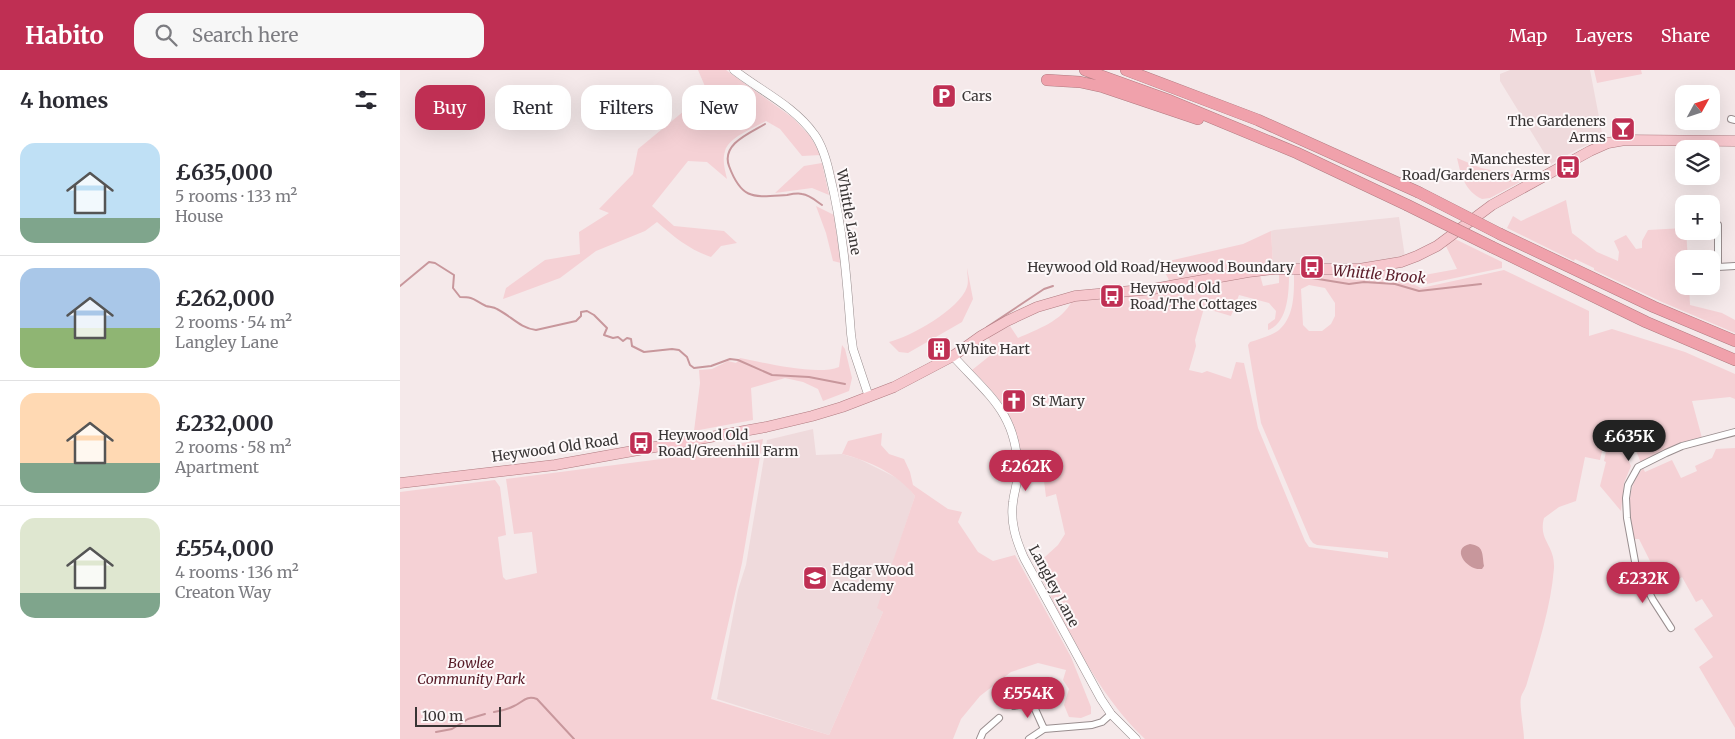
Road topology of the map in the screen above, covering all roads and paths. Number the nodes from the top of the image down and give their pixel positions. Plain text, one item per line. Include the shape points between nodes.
1 (734, 70) edge
2 (1085, 70) edge
3 (1126, 70) edge
4 (1147, 70) edge
5 (1047, 80) dead end
6 (1258, 120) junction
7 (1735, 141) edge
8 (1297, 153) junction
9 (1718, 240) edge
10 (1735, 266) edge
11 (1735, 341) edge
12 (953, 356) junction
13 (1735, 360) edge
14 (869, 397) junction
15 (1735, 432) edge
16 (400, 483) edge
17 (1671, 628) dead end
18 (1014, 706) dead end
19 (1111, 714) junction
20 (998, 718) dead end
21 (1044, 729) junction
22 (980, 739) edge
23 (1029, 739) edge
24 (1136, 739) edge

1 - 14 street, Whittle Lane via 792,111 819,141 841,224 850,334
2 - 8 highway
3 - 6 highway
4 - 6 highway via 1221,100
5 - 8 highway via 1103,87
6 - 11 highway, bridge
7 - 12 main road, Heywood Old Road via 1625,140 1608,143 1501,200 1437,246 1402,262 1359,269 1275,269 1152,289 1075,296 1037,307 981,336
8 - 13 highway, bridge via 1646,322
9 - 10 street via 1718,267
12 - 14 main road, Heywood Old Road
12 - 19 street, Langley Lane via 1008,421 1015,441 1018,473 1012,506 1016,540
14 - 16 main road, Heywood Old Road via 812,416 626,452 555,465
15 - 17 street via 1666,453 1638,468 1628,485 1627,518 1636,567
18 - 21 street via 1027,703 1035,708
19 - 21 street via 1092,726
19 - 24 street, Langley Lane
20 - 22 street
21 - 23 street

